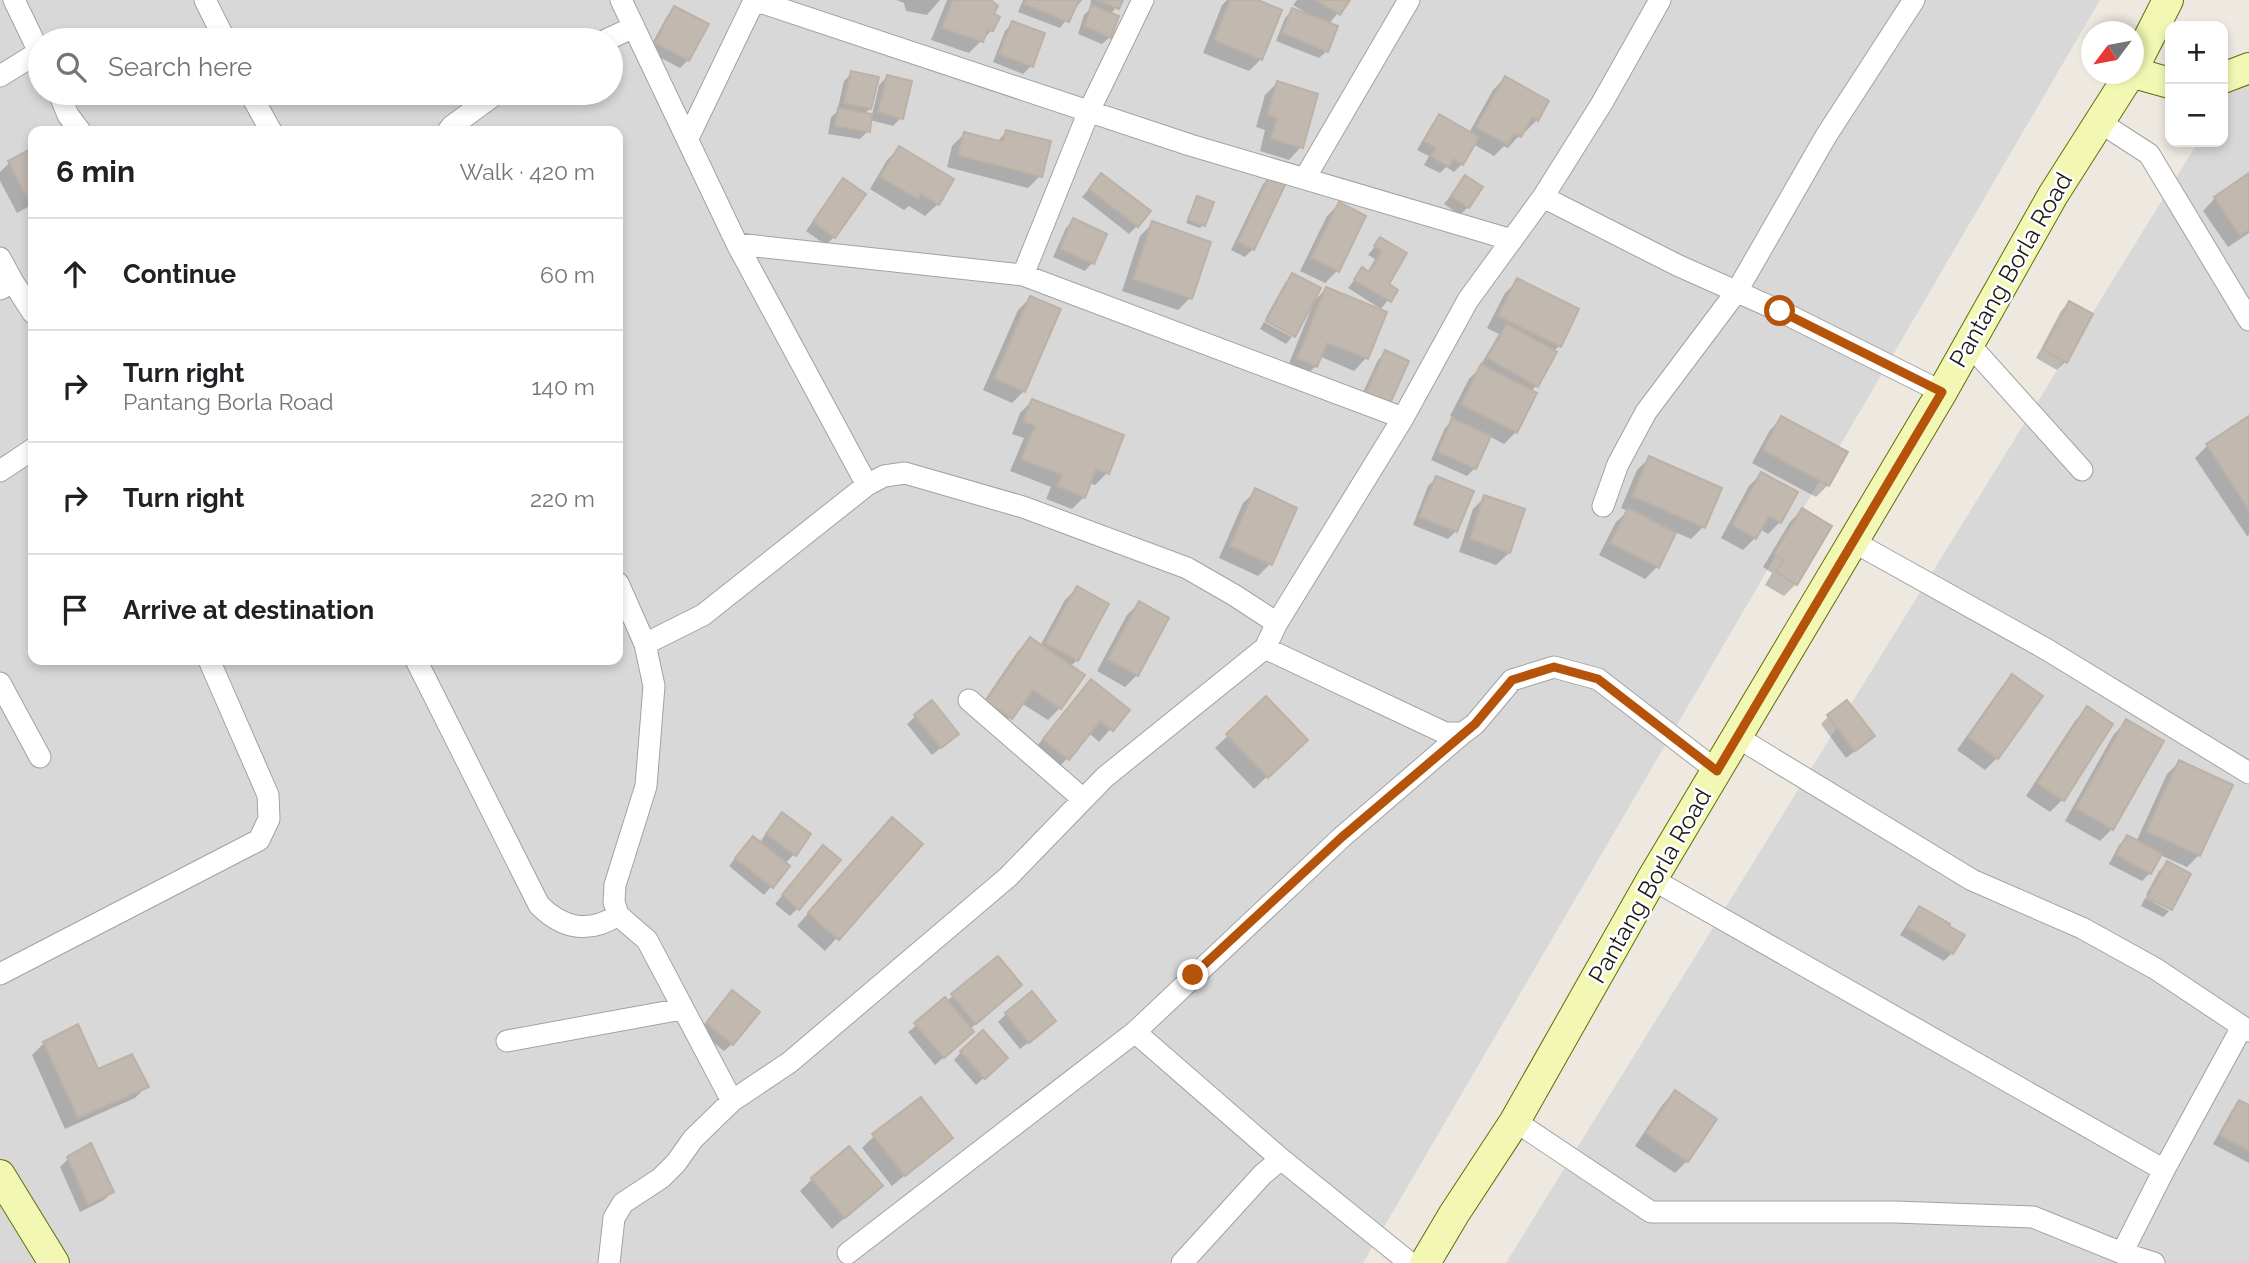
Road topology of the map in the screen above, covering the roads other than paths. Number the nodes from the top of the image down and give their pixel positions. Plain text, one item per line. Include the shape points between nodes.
1 (14, 0) edge
2 (205, 0) edge
3 (621, 0) edge
4 (754, 0) edge
5 (1143, 0) edge
6 (1409, 0) edge
7 (1660, 0) edge
8 (1914, 0) edge
9 (2168, 0) edge
10 (634, 27) junction
11 (219, 28) edge
12 (28, 29) edge
13 (623, 32) edge
14 (2144, 46) edge
15 (28, 60) edge
16 (2249, 68) edge
17 (0, 76) edge
18 (2144, 76) edge
19 (2228, 76) edge
20 (2165, 82) edge
21 (2124, 84) edge
22 (64, 105) edge
23 (257, 105) edge
24 (481, 105) edge
25 (1089, 111) junction
26 (2098, 121) junction
27 (76, 126) edge
28 (268, 126) edge
29 (452, 126) edge
30 (688, 138) junction
31 (1306, 178) junction
32 (1543, 197) junction
33 (1512, 240) junction
34 (737, 244) junction
35 (0, 258) edge
36 (1023, 275) junction
37 (7, 286) edge
38 (1737, 291) junction
39 (28, 308) edge
40 (2249, 320) edge
41 (1969, 344) junction
42 (1942, 392) junction
43 (1403, 418) junction
44 (28, 452) edge
45 (2082, 470) dead end
46 (0, 471) edge
47 (867, 485) junction
48 (1603, 506) dead end
49 (1854, 542) junction
50 (623, 594) edge
51 (1277, 623) junction
52 (645, 644) junction
53 (1265, 649) junction
54 (211, 665) edge
55 (419, 665) edge
56 (0, 683) edge
57 (969, 700) dead end
58 (1463, 733) junction
59 (1737, 737) junction
60 (40, 757) dead end
61 (1717, 771) junction
62 (2249, 774) edge
63 (1083, 799) junction
64 (1652, 879) junction
65 (618, 915) junction
66 (0, 974) edge
67 (682, 1009) junction
68 (2246, 1029) edge
69 (1135, 1032) junction
70 (507, 1041) dead end
71 (732, 1101) junction
72 (1515, 1121) junction
73 (1281, 1159) junction
74 (2164, 1170) junction
75 (0, 1175) edge
76 (848, 1253) dead end
77 (2122, 1254) junction
78 (54, 1263) edge
79 (609, 1263) edge
80 (1182, 1263) edge
81 (1410, 1263) edge
82 (1425, 1263) edge
83 (2154, 1263) edge

1 - 12 street
2 - 11 street
3 - 10 street
4 - 25 street
4 - 30 street
5 - 25 street
6 - 31 street
7 - 32 street
8 - 38 street via 1826,136
9 - 14 street
10 - 13 street
10 - 30 street
15 - 17 street
16 - 19 street
18 - 20 street
21 - 26 street, Pantang Borla Road
22 - 27 street
23 - 28 street
24 - 29 street
25 - 31 street
25 - 36 street
26 - 40 street via 2149,154
26 - 41 street, Pantang Borla Road
30 - 34 street
31 - 33 street
32 - 33 street
32 - 38 street
33 - 43 street via 1468,300
34 - 36 street
34 - 47 street
35 - 37 street
36 - 43 street
37 - 39 street
38 - 42 street
38 - 48 street via 1646,412 1618,464
41 - 42 street, Pantang Borla Road
41 - 45 street
42 - 49 street, Pantang Borla Road
43 - 51 street
44 - 46 street
47 - 51 street via 905,473 1023,507 1187,568
47 - 52 street via 703,615
49 - 59 street, Pantang Borla Road
49 - 62 street via 2046,649
50 - 52 street
51 - 53 street
52 - 65 street via 654,686 647,776 615,886
53 - 58 street via 1445,733
53 - 63 street
54 - 66 street via 268,795 269,819 259,840
55 - 65 street via 539,905 561,922 590,928
56 - 60 street
57 - 63 street
58 - 61 street via 1512,680 1554,667 1598,679
58 - 69 street via 1342,837
59 - 61 street, Pantang Borla Road
59 - 68 street via 1972,880 2082,928 2156,969
61 - 64 street, Pantang Borla Road
63 - 71 street via 1008,877 790,1062
64 - 72 street, Pantang Borla Road
64 - 74 street
65 - 67 street via 647,940
67 - 70 street
67 - 71 street
68 - 74 street
69 - 73 street
69 - 76 street
71 - 79 street via 661,1178 622,1203 614,1218
72 - 77 street via 1651,1212 2033,1217
72 - 82 street, Pantang Borla Road
73 - 80 street
73 - 81 street
74 - 77 street
75 - 78 street
77 - 83 street

